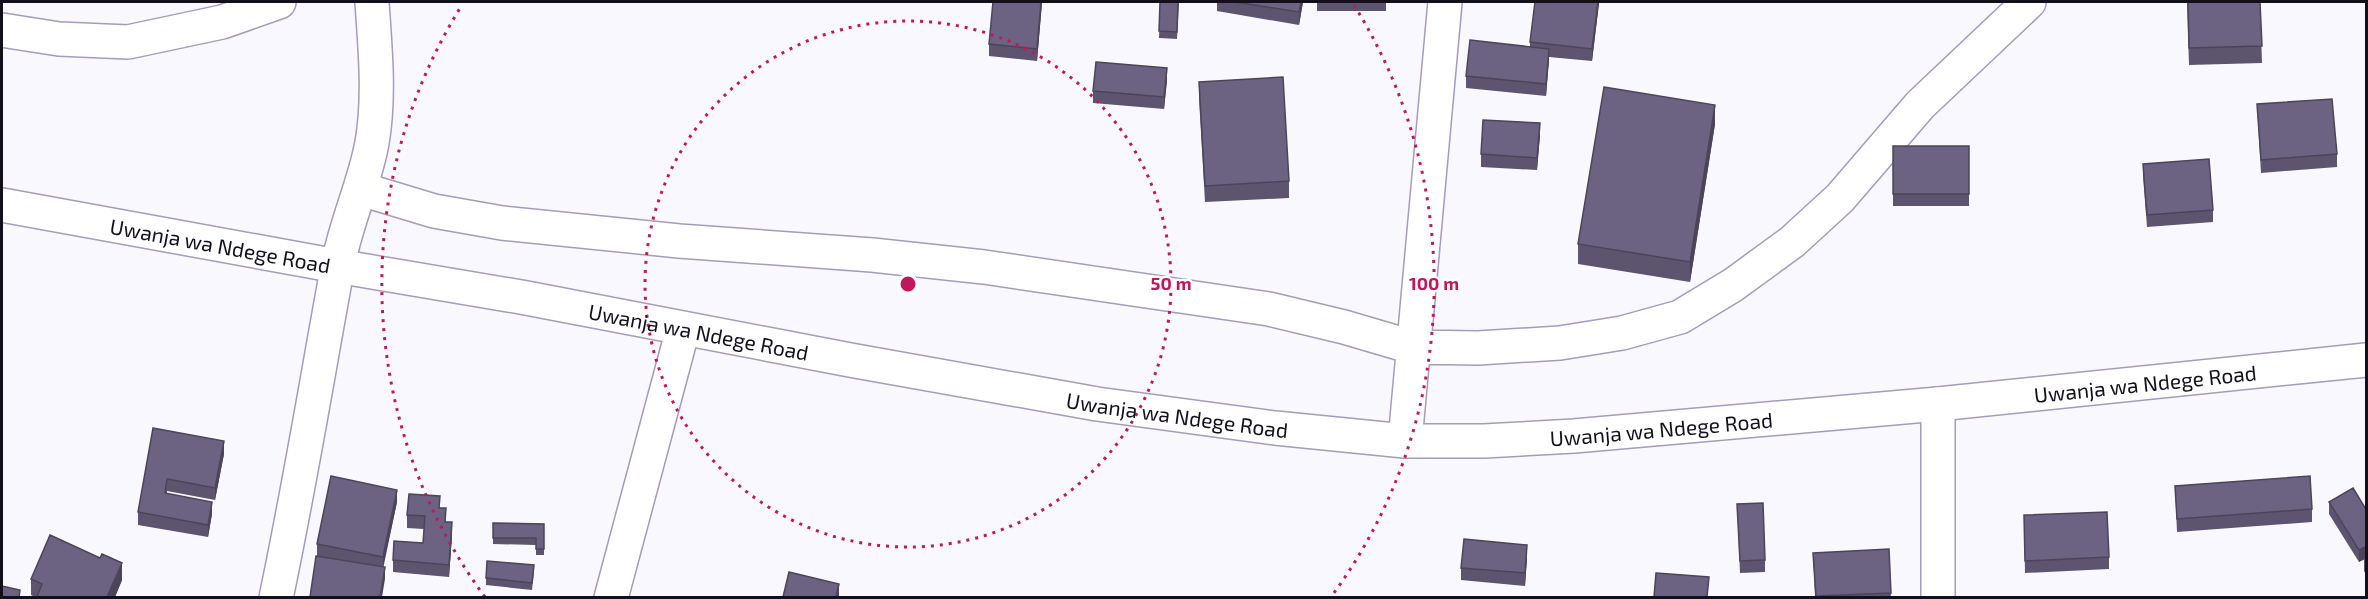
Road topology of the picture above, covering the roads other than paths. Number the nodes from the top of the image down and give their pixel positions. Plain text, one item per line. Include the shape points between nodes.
1 (279, 2) edge
2 (372, 2) edge
3 (1445, 2) edge
4 (2029, 2) edge
5 (2, 30) edge
6 (361, 189) junction
7 (2, 205) edge
8 (337, 266) junction
9 (683, 328) junction
10 (1412, 347) junction
11 (2367, 360) edge
12 (1938, 404) junction
13 (1405, 441) junction
14 (276, 597) edge
15 (611, 597) edge
16 (1938, 597) edge

1 - 5 street via 222,22 128,42 59,39
2 - 6 street via 377,85 372,142
3 - 10 street
4 - 10 street via 1920,105 1840,198 1792,242 1680,317 1622,333 1560,343
6 - 8 street
6 - 10 street via 434,211 502,223 984,267 1269,309
7 - 8 street, Uwanja wa Ndege Road
8 - 9 street, Uwanja wa Ndege Road
8 - 14 street
9 - 13 street, Uwanja wa Ndege Road via 1097,404
9 - 15 street
10 - 13 street
11 - 12 street, Uwanja wa Ndege Road
12 - 13 street, Uwanja wa Ndege Road via 1574,436
12 - 16 street

